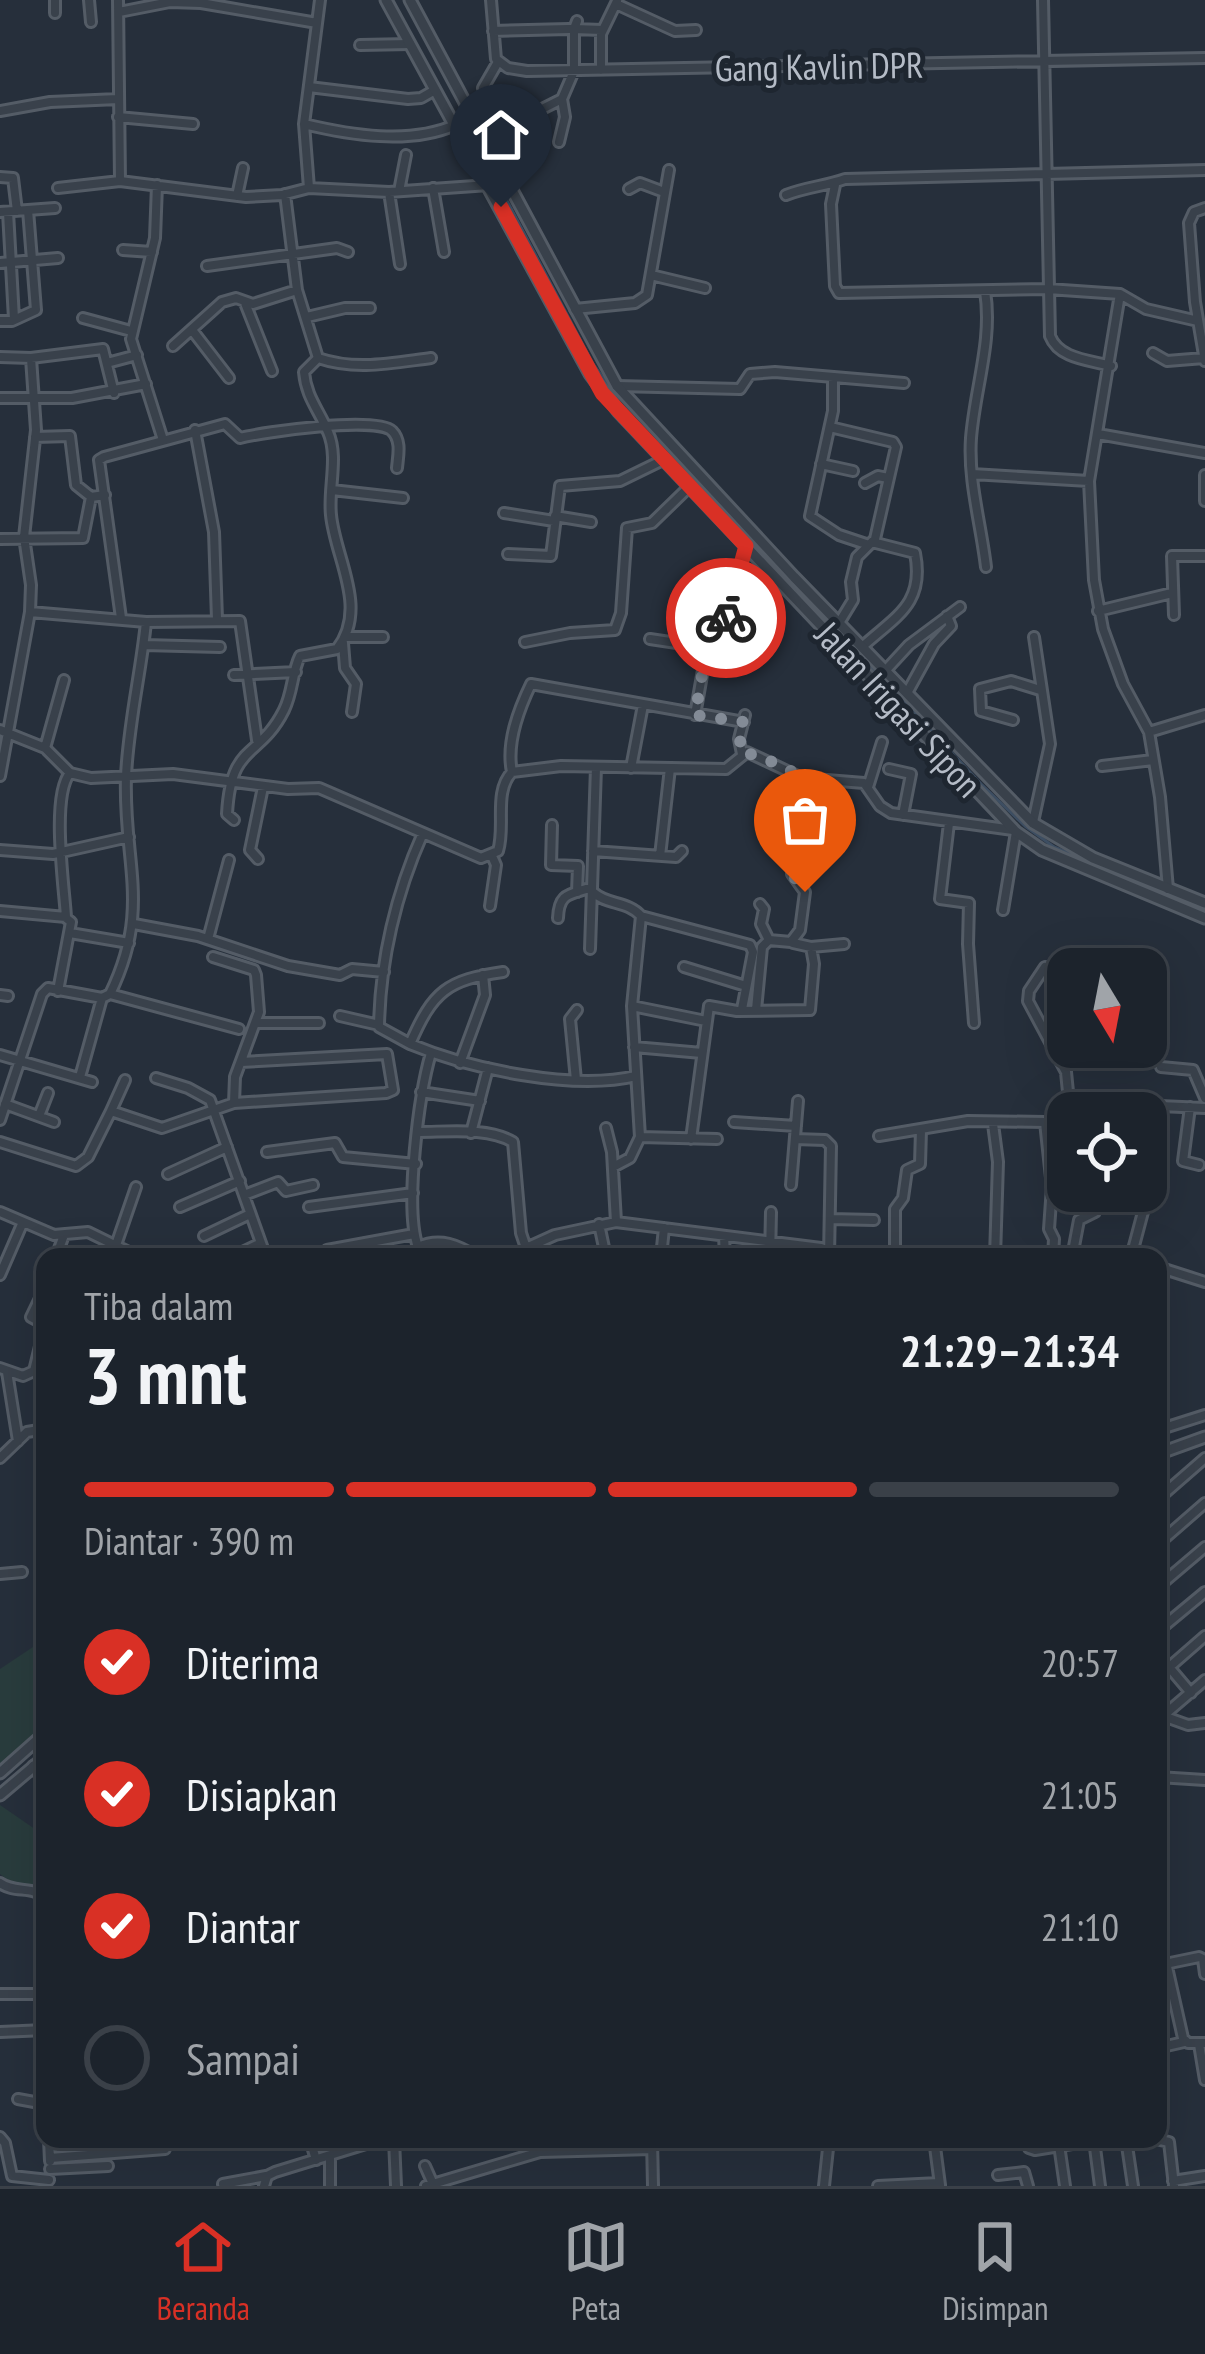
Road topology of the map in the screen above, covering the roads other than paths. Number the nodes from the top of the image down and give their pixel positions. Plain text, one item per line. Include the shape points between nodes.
1 (55, 0) edge
2 (89, 0) edge
3 (118, 0) edge
4 (320, 0) edge
5 (386, 0) edge
6 (410, 0) edge
7 (491, 0) edge
8 (1043, 0) edge
9 (616, 2) edge
10 (119, 12) junction
11 (56, 14) dead end
12 (91, 22) dead end
13 (317, 23) junction
14 (575, 24) junction
15 (602, 30) junction
16 (696, 30) dead end
17 (493, 31) junction
18 (410, 44) junction
19 (360, 45) dead end
20 (1205, 58) edge
21 (498, 62) junction
22 (1043, 62) junction
23 (574, 70) junction
24 (601, 70) junction
25 (309, 87) junction
26 (483, 88) dead end
27 (435, 90) junction
28 (118, 99) junction
29 (562, 99) junction
30 (0, 111) edge
31 (514, 111) dead end
32 (118, 117) junction
33 (193, 124) dead end
34 (304, 124) junction
35 (455, 125) junction
36 (559, 142) dead end
37 (406, 154) dead end
38 (243, 168) dead end
39 (669, 170) dead end
40 (1205, 170) edge
41 (1046, 175) junction
42 (0, 177) edge
43 (120, 181) junction
44 (835, 184) junction
45 (158, 185) junction
46 (489, 185) junction
47 (58, 188) dead end
48 (309, 188) junction
49 (433, 188) junction
50 (629, 189) dead end
51 (394, 191) junction
52 (664, 192) junction
53 (285, 194) junction
54 (785, 195) dead end
55 (237, 196) junction
56 (56, 208) dead end
57 (1205, 208) edge
58 (13, 211) edge
59 (123, 250) dead end
60 (152, 252) junction
61 (348, 252) dead end
62 (444, 252) dead end
63 (293, 255) junction
64 (58, 258) dead end
65 (34, 260) junction
66 (12, 262) junction
67 (0, 263) edge
68 (400, 264) dead end
69 (206, 266) dead end
70 (651, 275) junction
71 (705, 288) dead end
72 (297, 290) junction
73 (1048, 290) junction
74 (985, 291) junction
75 (1120, 294) junction
76 (244, 302) junction
77 (370, 308) dead end
78 (574, 309) junction
79 (83, 318) dead end
80 (306, 318) junction
81 (14, 320) junction
82 (0, 321) edge
83 (1198, 321) junction
84 (192, 330) junction
85 (131, 332) junction
86 (173, 346) dead end
87 (1154, 353) dead end
88 (137, 355) junction
89 (0, 357) edge
90 (31, 358) junction
91 (319, 358) junction
92 (431, 358) dead end
93 (1205, 359) edge
94 (107, 363) junction
95 (1111, 366) junction
96 (272, 371) dead end
97 (833, 377) junction
98 (229, 378) dead end
99 (904, 383) dead end
100 (146, 384) junction
101 (617, 386) junction
102 (114, 393) junction
103 (0, 398) edge
104 (34, 400) junction
105 (324, 426) junction
106 (830, 427) junction
107 (195, 430) junction
108 (1098, 434) junction
109 (35, 437) junction
110 (163, 440) junction
111 (1205, 453) edge
112 (663, 460) junction
113 (821, 464) junction
114 (398, 468) dead end
115 (853, 471) dead end
116 (972, 474) junction
117 (1205, 475) edge
118 (888, 478) junction
119 (1089, 481) junction
120 (865, 482) dead end
121 (689, 487) junction
122 (332, 490) junction
123 (105, 495) junction
124 (92, 497) junction
125 (403, 498) dead end
126 (1205, 501) edge
127 (504, 513) dead end
128 (89, 516) junction
129 (109, 517) junction
130 (555, 518) junction
131 (591, 522) dead end
132 (24, 537) junction
133 (0, 539) edge
134 (869, 543) junction
135 (746, 546) junction
136 (508, 554) dead end
137 (1205, 556) edge
138 (986, 567) dead end
139 (1172, 593) junction
140 (960, 608) dead end
141 (1098, 611) junction
142 (30, 612) junction
143 (947, 616) junction
144 (1174, 616) dead end
145 (121, 618) junction
146 (218, 619) junction
147 (146, 622) junction
148 (839, 623) junction
149 (1034, 637) dead end
150 (383, 638) dead end
151 (344, 639) junction
152 (650, 639) dead end
153 (525, 642) dead end
154 (144, 645) junction
155 (220, 647) dead end
156 (862, 647) junction
157 (710, 648) junction
158 (885, 671) junction
159 (296, 673) junction
160 (234, 675) dead end
161 (246, 675) junction
162 (64, 680) dead end
163 (1040, 690) junction
164 (907, 693) junction
165 (644, 706) junction
166 (352, 712) dead end
167 (695, 715) junction
168 (1205, 715) edge
169 (1012, 720) dead end
170 (4, 730) edge
171 (1149, 732) junction
172 (256, 740) dead end
173 (882, 742) dead end
174 (45, 748) junction
175 (742, 754) junction
176 (1153, 760) junction
177 (1102, 766) dead end
178 (596, 767) junction
179 (631, 768) junction
180 (670, 768) junction
181 (889, 770) dead end
182 (512, 772) junction
183 (70, 773) junction
184 (0, 776) edge
185 (126, 776) junction
186 (230, 779) junction
187 (817, 781) junction
188 (263, 787) junction
189 (868, 787) junction
190 (903, 815) junction
191 (234, 820) dead end
192 (949, 823) junction
193 (552, 825) dead end
194 (1015, 831) junction
195 (423, 833) junction
196 (1036, 834) junction
197 (129, 837) junction
198 (0, 850) edge
199 (63, 851) junction
200 (593, 851) junction
201 (682, 851) dead end
202 (491, 856) junction
203 (660, 856) junction
204 (258, 859) dead end
205 (229, 860) dead end
206 (593, 890) junction
207 (1168, 890) junction
208 (577, 892) junction
209 (1205, 903) edge
210 (760, 904) dead end
211 (490, 906) dead end
212 (1003, 910) dead end
213 (0, 911) edge
214 (641, 916) junction
215 (66, 917) junction
216 (558, 918) dead end
217 (1205, 918) edge
218 (134, 924) junction
219 (70, 933) junction
220 (208, 939) junction
221 (769, 940) junction
222 (130, 943) junction
223 (791, 943) junction
224 (844, 944) dead end
225 (811, 947) junction
226 (590, 949) dead end
227 (213, 957) dead end
228 (684, 967) dead end
229 (1045, 967) dead end
230 (503, 971) dead end
231 (384, 972) junction
232 (483, 974) junction
233 (746, 986) junction
234 (58, 991) junction
235 (106, 996) junction
236 (632, 1006) junction
237 (577, 1010) dead end
238 (742, 1010) junction
239 (756, 1010) junction
240 (340, 1016) dead end
241 (706, 1021) junction
242 (256, 1023) junction
243 (319, 1023) dead end
244 (974, 1023) dead end
245 (379, 1025) junction
246 (239, 1029) dead end
247 (1047, 1032) edge
248 (410, 1044) junction
249 (634, 1047) junction
250 (431, 1053) junction
251 (702, 1053) junction
252 (0, 1055) edge
253 (20, 1061) junction
254 (241, 1062) junction
255 (460, 1063) junction
256 (1167, 1068) edge
257 (488, 1069) junction
258 (636, 1076) junction
259 (80, 1078) junction
260 (156, 1078) dead end
261 (124, 1080) dead end
262 (576, 1080) junction
263 (92, 1082) dead end
264 (421, 1092) junction
265 (48, 1093) dead end
266 (1205, 1098) edge
267 (480, 1101) junction
268 (798, 1101) dead end
269 (5, 1104) junction
270 (224, 1106) junction
271 (1167, 1106) edge
272 (1190, 1107) junction
273 (1205, 1108) edge
274 (111, 1111) junction
275 (39, 1116) junction
276 (0, 1120) edge
277 (54, 1122) dead end
278 (1045, 1122) joint
279 (734, 1123) dead end
280 (993, 1124) junction
281 (796, 1126) junction
282 (606, 1128) dead end
283 (920, 1130) junction
284 (418, 1132) junction
285 (471, 1132) junction
286 (879, 1136) dead end
287 (640, 1137) junction
288 (692, 1138) junction
289 (795, 1138) junction
290 (717, 1139) dead end
291 (0, 1142) edge
292 (227, 1147) junction
293 (267, 1152) dead end
294 (416, 1164) junction
295 (1199, 1165) dead end
296 (613, 1167) junction
297 (168, 1174) dead end
298 (240, 1181) junction
299 (313, 1185) dead end
300 (791, 1185) dead end
301 (136, 1187) dead end
302 (413, 1192) junction
303 (250, 1193) junction
304 (180, 1207) dead end
305 (309, 1208) dead end
306 (0, 1212) edge
307 (771, 1212) dead end
308 (1095, 1212) dead end
309 (1143, 1212) edge
310 (250, 1214) junction
311 (830, 1219) junction
312 (874, 1220) dead end
313 (23, 1222) junction
314 (616, 1222) junction
315 (598, 1224) junction
316 (664, 1228) junction
317 (413, 1234) junction
318 (64, 1235) junction
319 (203, 1236) dead end
320 (724, 1236) junction
321 (769, 1241) junction
322 (261, 1243) junction
323 (116, 1245) junction
324 (59, 1248) edge
325 (122, 1248) edge
326 (251, 1248) edge
327 (263, 1248) edge
328 (338, 1248) edge
329 (417, 1248) edge
330 (424, 1248) edge
331 (458, 1248) edge
332 (527, 1248) edge
333 (534, 1248) edge
334 (604, 1248) edge
335 (662, 1248) edge
336 (725, 1248) edge
337 (769, 1248) edge
338 (802, 1248) edge
339 (830, 1248) edge
340 (895, 1248) edge
341 (996, 1248) edge
342 (1054, 1248) edge
343 (1074, 1248) edge
344 (1133, 1248) edge
345 (1167, 1270) edge
346 (0, 1275) edge
347 (1205, 1282) edge
348 (36, 1358) edge
349 (3, 1370) edge
350 (1205, 1415) edge
351 (1167, 1427) edge
352 (36, 1430) edge
353 (1205, 1437) edge
354 (18, 1441) junction
355 (1192, 1442) junction
356 (1167, 1451) edge
357 (1205, 1457) edge
358 (0, 1458) edge
359 (1167, 1491) edge
360 (1205, 1503) edge
361 (1167, 1536) edge
362 (1205, 1547) edge
363 (22, 1572) dead end
364 (0, 1574) edge
365 (1167, 1579) edge
366 (1205, 1592) edge
367 (1167, 1624) edge
368 (1205, 1636) edge
369 (1169, 1667) joint
370 (1205, 1680) edge
371 (1191, 1693) junction
372 (1167, 1714) edge
373 (1167, 1719) edge
374 (1205, 1723) edge
375 (36, 1741) edge
376 (36, 1764) edge
377 (33, 1766) junction
378 (36, 1770) edge
379 (0, 1773) edge
380 (1167, 1778) edge
381 (1205, 1780) edge
382 (0, 1796) edge
383 (0, 1883) edge
384 (36, 1891) edge
385 (1167, 1963) edge
386 (1205, 1974) edge
387 (1167, 1983) edge
388 (0, 1994) edge
389 (36, 1994) edge
390 (36, 2030) edge
391 (0, 2032) edge
392 (1186, 2042) junction
393 (1167, 2043) edge
394 (1202, 2043) edge
395 (1205, 2080) edge
396 (18, 2099) dead end
397 (36, 2102) edge
398 (0, 2137) edge
399 (1167, 2140) edge
400 (50, 2148) edge
401 (313, 2148) edge
402 (356, 2148) edge
403 (394, 2148) edge
404 (585, 2148) edge
405 (614, 2148) edge
406 (652, 2148) edge
407 (828, 2148) edge
408 (935, 2148) edge
409 (1028, 2148) edge
410 (1059, 2148) edge
411 (1095, 2148) edge
412 (1127, 2148) edge
413 (165, 2149) dead end
414 (585, 2151) junction
415 (329, 2157) junction
416 (50, 2158) junction
417 (316, 2160) junction
418 (108, 2166) dead end
419 (425, 2166) dead end
420 (1025, 2173) junction
421 (998, 2175) dead end
422 (1205, 2176) edge
423 (49, 2178) edge
424 (266, 2181) edge
425 (1174, 2183) edge
426 (223, 2184) edge
427 (429, 2185) edge
428 (940, 2185) edge
429 (330, 2186) edge
430 (396, 2186) edge
431 (653, 2186) edge
432 (824, 2186) edge
433 (878, 2186) edge
434 (1028, 2186) edge
435 (1065, 2186) edge
436 (1100, 2186) edge
437 (1133, 2186) edge

1 - 11 street
2 - 12 street
3 - 10 street
4 - 13 street
5 - 18 street, Jalan Irigasi Sipon
6 - 78 street, Jalan Irigasi Sipon
7 - 17 street
8 - 22 street
9 - 15 street
9 - 16 street via 675,31
10 - 13 street via 201,3
10 - 28 street
13 - 25 street
14 - 15 street
14 - 17 street
14 - 23 street
15 - 24 street
17 - 21 street
18 - 19 street
18 - 27 street, Jalan Irigasi Sipon
20 - 22 street, Gang Kavlin DPR
21 - 23 street, Gang Kavlin DPR
21 - 26 street
22 - 24 street, Gang Kavlin DPR
22 - 41 street
23 - 24 street, Gang Kavlin DPR
23 - 29 street
25 - 27 street via 408,99
25 - 34 street
27 - 35 street, Jalan Irigasi Sipon
28 - 30 street
28 - 32 street
29 - 31 street via 530,115
29 - 36 street
32 - 33 street
32 - 43 street
34 - 35 street via 413,135
34 - 48 street
35 - 46 street, Jalan Irigasi Sipon
37 - 51 street
38 - 55 street
39 - 52 street
40 - 41 street
41 - 44 street
41 - 73 street
42 - 58 street via 13,178
43 - 45 street
43 - 47 street
44 - 54 street
44 - 74 street via 836,291
45 - 55 street
45 - 60 street
46 - 49 street
46 - 112 street, Jalan Irigasi Sipon via 595,383
48 - 51 street
48 - 53 street
49 - 51 street
49 - 62 street
50 - 52 street via 640,183
51 - 68 street
52 - 70 street
53 - 55 street
53 - 63 street
56 - 58 street
57 - 83 street via 1189,223
58 - 65 street
58 - 66 street
59 - 60 street
60 - 85 street
61 - 63 street
63 - 69 street
63 - 72 street
64 - 65 street
65 - 66 street
65 - 81 street via 36,310
66 - 67 street
66 - 81 street
70 - 71 street
70 - 78 street via 639,302
72 - 76 street
72 - 80 street
73 - 74 street
73 - 75 street
73 - 95 street via 1052,344
74 - 116 street
75 - 83 street
75 - 95 street
76 - 84 street via 222,302
76 - 96 street
77 - 80 street
78 - 101 street, Jalan Irigasi Sipon
79 - 85 street
80 - 91 street
81 - 82 street
83 - 93 street
84 - 86 street
84 - 98 street
85 - 88 street
87 - 93 street via 1167,361
88 - 94 street
88 - 100 street
89 - 90 street
90 - 94 street via 101,349
90 - 104 street
91 - 92 street via 374,366
91 - 105 street via 304,376
94 - 102 street
95 - 108 street
97 - 99 street
97 - 101 street via 754,373 738,389
97 - 106 street
100 - 102 street
100 - 110 street
101 - 148 street, Jalan Irigasi Sipon
102 - 104 street
103 - 104 street
104 - 109 street
105 - 107 street via 239,438 225,424
105 - 114 street via 387,428 399,445
105 - 122 street
106 - 113 street
106 - 118 street via 896,444
107 - 110 street
107 - 146 street via 214,532
108 - 111 street
108 - 119 street
109 - 124 street via 70,436 76,485
109 - 132 street
110 - 123 street via 99,460
112 - 121 street, Jalan Irigasi Sipon
112 - 130 street via 620,481 560,486
113 - 115 street
113 - 134 street via 810,516
116 - 119 street
116 - 138 street
117 - 126 street
118 - 120 street
118 - 134 street
119 - 141 street
121 - 135 street, Jalan Irigasi Sipon
121 - 153 street via 652,523 627,528 615,630
122 - 125 street
122 - 151 street via 349,587
123 - 124 street
123 - 129 street
124 - 128 street
127 - 130 street
128 - 129 street
128 - 132 street via 83,538
129 - 145 street
130 - 131 street
130 - 136 street via 550,557
132 - 133 street
132 - 142 street
134 - 148 street via 857,557 853,600
134 - 156 street via 915,553 918,587
135 - 157 street
135 - 194 street, Jalan Irigasi Sipon
137 - 139 street via 1172,556
139 - 141 street
139 - 144 street
140 - 143 street
141 - 171 street
142 - 145 street
142 - 170 street
143 - 158 street
143 - 164 street via 951,626
145 - 147 street
146 - 147 street
146 - 161 street via 241,624
147 - 154 street
148 - 156 street, Jalan Irigasi Sipon
149 - 163 street
150 - 151 street
151 - 159 street via 330,652 300,656
151 - 166 street via 356,690
152 - 157 street
154 - 155 street
154 - 185 street
156 - 158 street, Jalan Irigasi Sipon
157 - 167 street
158 - 164 street, Jalan Irigasi Sipon
159 - 161 street
159 - 186 street via 274,728 238,760
160 - 161 street
161 - 172 street
162 - 174 street
163 - 169 street via 1011,681 980,689 981,711
163 - 196 street via 1050,749
164 - 196 street, Jalan Irigasi Sipon
165 - 167 street
165 - 179 street
165 - 182 street via 531,685 512,737
167 - 175 street via 744,718
168 - 171 street
170 - 174 street
170 - 184 street
171 - 176 street
173 - 189 street
174 - 183 street
175 - 180 street via 726,770
175 - 187 street
176 - 177 street
176 - 207 street
178 - 179 street
178 - 182 street
178 - 200 street
179 - 180 street
180 - 203 street
181 - 190 street via 910,774
182 - 202 street
183 - 185 street
183 - 199 street via 62,789
185 - 186 street
185 - 197 street
186 - 188 street
186 - 191 street via 226,814
187 - 189 street
187 - 223 street via 792,874 805,892
188 - 195 street via 319,788
188 - 204 street via 250,850
189 - 190 street via 885,810
190 - 192 street
192 - 194 street
192 - 244 street via 940,899 969,903
193 - 208 street via 551,866 578,866
194 - 196 street, Jalan Irigasi Sipon
194 - 212 street
195 - 202 street
195 - 231 street
196 - 207 street, Jalan Irigasi Sipon
196 - 217 street, Jalan Irigasi Sipon
197 - 199 street
197 - 218 street
198 - 199 street
199 - 215 street
200 - 203 street
200 - 206 street
201 - 203 street
202 - 211 street
205 - 220 street
206 - 208 street
206 - 214 street
206 - 226 street
207 - 209 street, Jalan Irigasi Sipon
208 - 216 street via 559,903
210 - 221 street
213 - 215 street
214 - 233 street via 750,945
214 - 236 street
215 - 219 street
218 - 220 street
218 - 222 street
219 - 222 street
219 - 234 street
220 - 231 street via 340,975
221 - 223 street
221 - 239 street
222 - 235 street
223 - 225 street
224 - 225 street
225 - 239 street via 810,1010
227 - 242 street via 254,970
228 - 233 street
229 - 247 street via 1028,1001
230 - 232 street
231 - 245 street
232 - 248 street via 440,993
232 - 255 street via 485,995
233 - 238 street
234 - 235 street
234 - 253 street via 42,994
235 - 246 street
235 - 259 street
236 - 241 street
236 - 249 street
237 - 262 street via 570,1019
238 - 239 street
238 - 241 street via 710,1006
240 - 245 street
241 - 251 street
242 - 243 street
242 - 254 street
245 - 248 street
248 - 250 street
249 - 251 street
249 - 258 street
250 - 255 street
250 - 264 street
251 - 288 street
252 - 253 street
253 - 259 street
253 - 269 street
254 - 270 street
254 - 270 street via 387,1054 393,1090
255 - 257 street
256 - 266 street via 1193,1070
257 - 262 street
257 - 267 street
258 - 262 street
258 - 287 street
259 - 263 street
260 - 270 street
261 - 274 street
264 - 267 street
264 - 284 street
265 - 275 street
267 - 285 street
268 - 281 street
269 - 275 street
269 - 276 street
270 - 274 street via 162,1127
270 - 292 street
271 - 272 street
272 - 273 street
272 - 295 street via 1183,1161
274 - 291 street via 82,1165
275 - 277 street
278 - 280 street
278 - 342 street
279 - 281 street
280 - 283 street
280 - 341 street
281 - 289 street
282 - 296 street
283 - 286 street
283 - 340 street via 920,1164 907,1170 894,1213
284 - 285 street
284 - 294 street
285 - 332 street via 513,1142
287 - 288 street
287 - 296 street via 630,1158
288 - 290 street
289 - 300 street
289 - 311 street via 831,1146
292 - 297 street
292 - 298 street
293 - 294 street via 334,1143 339,1156
294 - 302 street
296 - 314 street
298 - 303 street
298 - 304 street
299 - 303 street via 286,1191 278,1182
301 - 323 street
302 - 305 street
302 - 317 street
303 - 310 street
306 - 313 street
307 - 321 street
308 - 343 street via 1079,1220
309 - 344 street
310 - 319 street
310 - 322 street
311 - 312 street
311 - 339 street
313 - 318 street
313 - 346 street
314 - 315 street
314 - 316 street
315 - 333 street
315 - 334 street
316 - 320 street
316 - 335 street
317 - 328 street
317 - 329 street
318 - 323 street via 88,1232
318 - 324 street
320 - 321 street
320 - 336 street
321 - 337 street
321 - 338 street
322 - 326 street
322 - 327 street
323 - 325 street
330 - 331 street via 434,1242
345 - 347 street
348 - 349 street via 31,1375
349 - 354 street
350 - 351 street
352 - 354 street
353 - 355 street
354 - 358 street
355 - 356 street
355 - 357 street
357 - 359 street
360 - 361 street
362 - 365 street
363 - 364 street
366 - 367 street
368 - 369 street
369 - 371 street
370 - 371 street
371 - 372 street
373 - 374 street
375 - 379 street
376 - 377 street
377 - 378 street
377 - 382 street
380 - 381 street
383 - 384 street
385 - 386 street via 1199,1957
387 - 392 street
388 - 389 street
390 - 391 street
392 - 393 street
392 - 394 street
394 - 395 street
396 - 397 street
398 - 423 street via 15,2179
399 - 425 street
400 - 416 street
401 - 417 street
402 - 415 street
403 - 430 street
404 - 414 street
405 - 414 street
406 - 431 street
407 - 432 street
408 - 428 street
409 - 420 street
410 - 435 street
411 - 436 street
412 - 437 street
413 - 416 street
414 - 427 street via 521,2156
415 - 417 street
415 - 429 street
416 - 423 street
417 - 424 street
418 - 423 street
419 - 427 street
420 - 421 street
420 - 434 street
422 - 425 street
424 - 426 street
428 - 433 street

